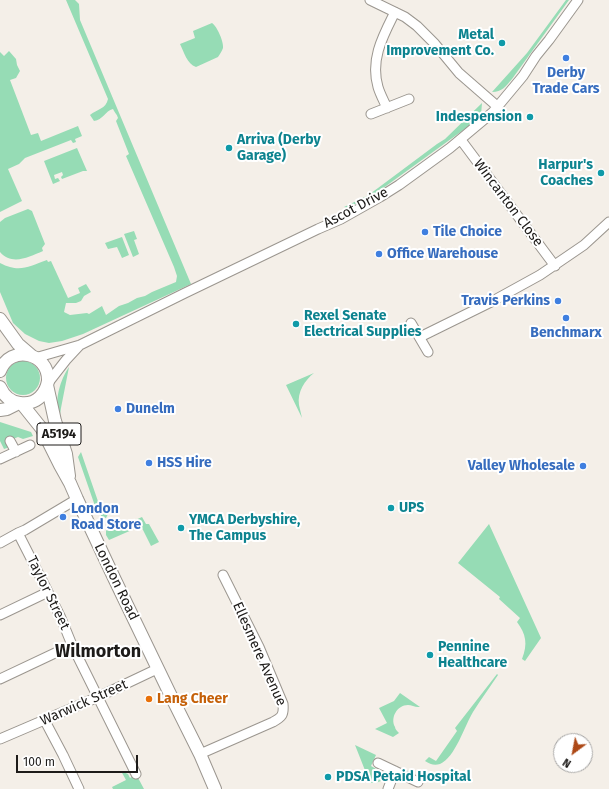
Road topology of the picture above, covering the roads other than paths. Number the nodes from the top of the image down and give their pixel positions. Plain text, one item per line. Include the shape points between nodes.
1 (370, 0) edge
2 (578, 0) edge
3 (395, 12) junction
4 (409, 99) dead end
5 (498, 107) junction
6 (387, 108) junction
7 (372, 114) dead end
8 (461, 140) junction
9 (609, 222) edge
10 (556, 266) junction
11 (0, 319) edge
12 (411, 323) dead end
13 (420, 337) junction
14 (80, 345) junction
15 (428, 352) dead end
16 (33, 357) junction
17 (0, 371) edge
18 (47, 384) junction
19 (0, 387) edge
20 (20, 404) junction
21 (0, 410) edge
22 (10, 441) dead end
23 (30, 445) dead end
24 (16, 452) junction
25 (0, 459) edge
26 (70, 483) junction
27 (77, 499) junction
28 (18, 532) junction
29 (0, 543) edge
30 (223, 575) dead end
31 (48, 592) junction
32 (0, 614) edge
33 (72, 645) junction
34 (157, 669) junction
35 (0, 679) edge
36 (98, 697) junction
37 (45, 720) junction
38 (9, 735) junction
39 (0, 739) edge
40 (14, 744) dead end
41 (200, 754) junction
42 (378, 763) dead end
43 (396, 771) junction
44 (136, 774) dead end
45 (418, 782) dead end
46 (79, 789) edge
47 (215, 789) edge
48 (388, 789) edge

1 - 3 street
2 - 5 street, Ascot Drive
3 - 5 street via 430,37 459,73
3 - 6 street via 380,42 376,64 378,88
4 - 6 street
5 - 8 street, Ascot Drive
6 - 7 street
8 - 10 street, Wincanton Close
8 - 14 street, Ascot Drive via 399,185 343,218
9 - 10 street
10 - 13 street
11 - 16 main road via 18,344
12 - 13 street
13 - 15 street
14 - 16 street, Ascot Drive
14 - 18 street, Ascot Drive
16 - 17 main road via 12,357
16 - 18 main road, London Road via 42,363 46,370
18 - 20 main road via 38,399
18 - 26 main road, London Road / A5194 via 66,454
19 - 20 main road, London Road via 9,399
20 - 21 main road
20 - 26 main road, London Road / A5194 via 42,429
22 - 24 street
23 - 24 street
24 - 25 street
26 - 27 main road, London Road / A5194
27 - 28 street
27 - 34 main road, London Road / A5194
28 - 29 street
28 - 31 street, Taylor Street
30 - 41 street, Ellesmere Avenue via 259,647 284,712 273,722
31 - 32 street
31 - 33 street, Taylor Street
33 - 35 street
33 - 36 street, Taylor Street
34 - 36 street, Warwick Street
34 - 41 main road, London Road / A5194
36 - 37 street, Warwick Street
36 - 44 street, Taylor Street via 126,764
37 - 38 street, Warwick Street
37 - 46 street
38 - 39 street, Warwick Street
38 - 40 street
41 - 47 main road, London Road / A5194
42 - 43 street
43 - 45 street
43 - 48 street

